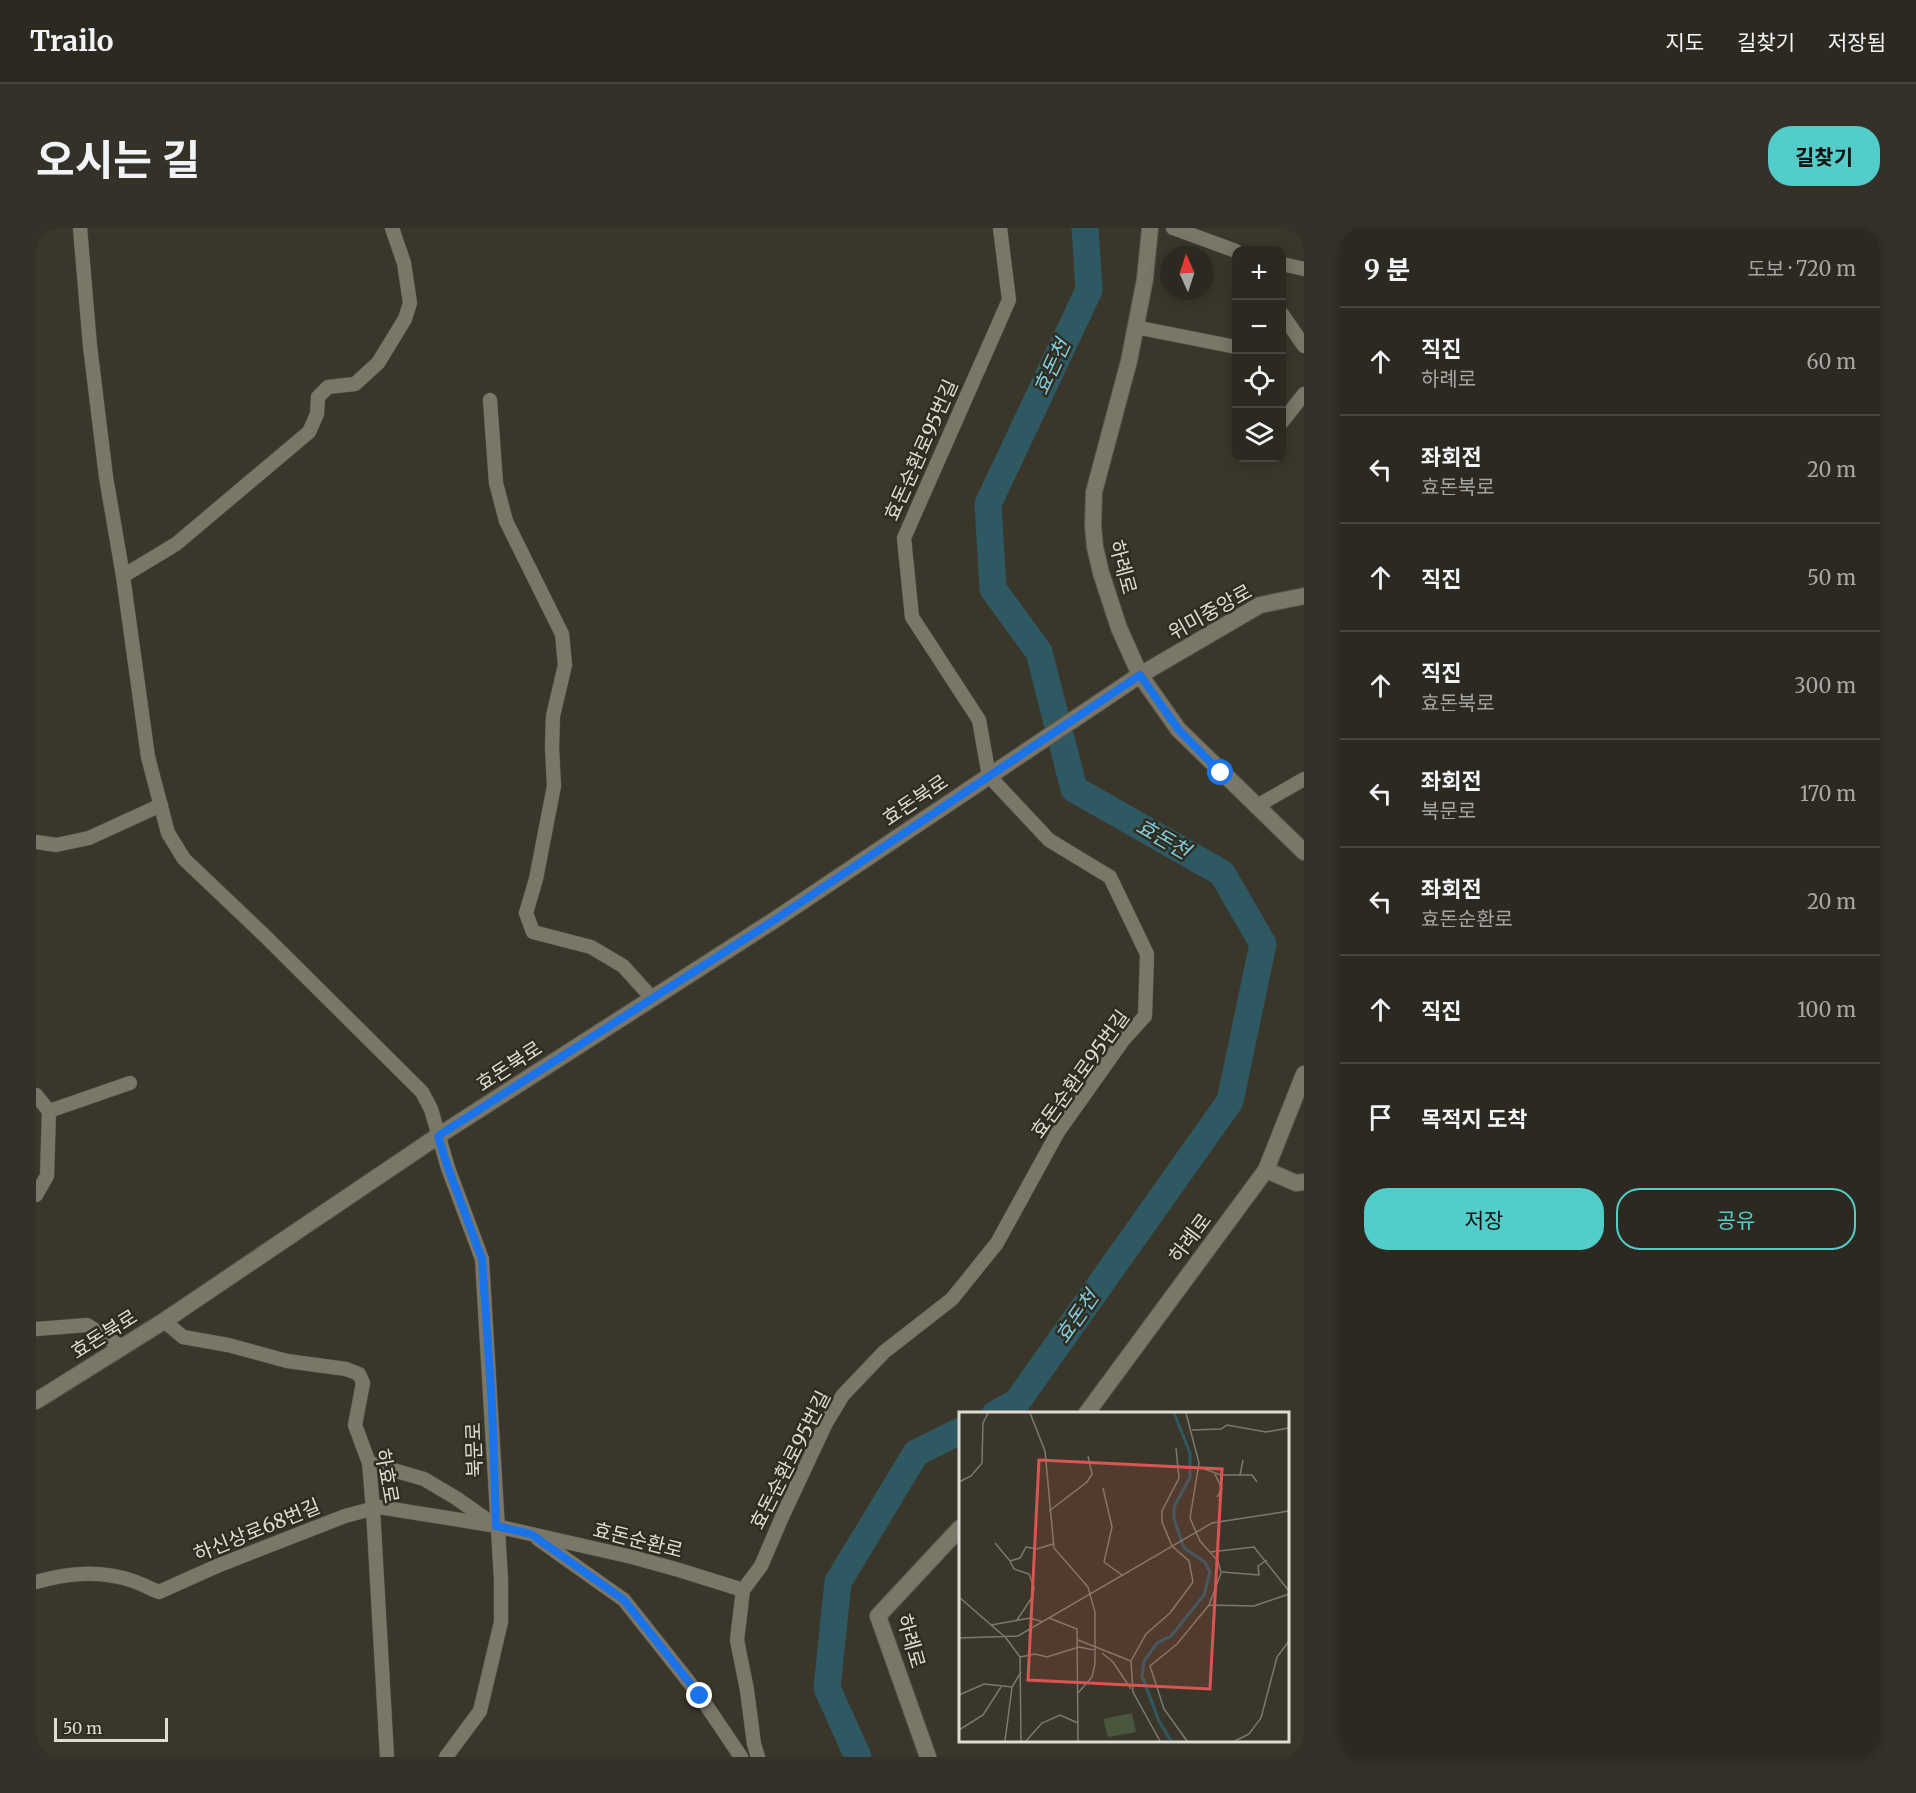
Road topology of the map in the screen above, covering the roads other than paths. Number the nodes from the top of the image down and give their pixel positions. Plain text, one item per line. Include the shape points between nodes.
1 (80, 228) edge
2 (392, 228) edge
3 (1000, 228) edge
4 (1150, 228) edge
5 (1173, 228) edge
6 (1232, 249) edge
7 (1286, 265) edge
8 (1304, 269) edge
9 (1286, 321) edge
10 (1135, 327) junction
11 (1232, 346) edge
12 (1304, 346) edge
13 (1304, 394) edge
14 (490, 400) dead end
15 (1286, 416) edge
16 (123, 576) junction
17 (1304, 596) edge
18 (1140, 675) junction
19 (989, 776) junction
20 (1304, 779) edge
21 (161, 805) junction
22 (1257, 806) junction
23 (36, 842) edge
24 (1304, 852) edge
25 (652, 998) junction
26 (1304, 1074) edge
27 (130, 1083) dead end
28 (36, 1095) edge
29 (49, 1112) junction
30 (438, 1136) junction
31 (1266, 1170) junction
32 (1304, 1182) edge
33 (36, 1195) edge
34 (164, 1321) junction
35 (36, 1329) edge
36 (122, 1347) junction
37 (36, 1401) edge
38 (1087, 1412) edge
39 (369, 1463) junction
40 (373, 1509) junction
41 (496, 1526) junction
42 (959, 1529) edge
43 (531, 1534) junction
44 (36, 1582) edge
45 (743, 1590) junction
46 (387, 1757) edge
47 (446, 1757) edge
48 (741, 1757) edge
49 (758, 1757) edge
50 (928, 1757) edge

1 - 16 street, 북문로 via 101,441
2 - 16 street via 404,263 410,303 405,319 378,363 355,384 328,387 318,397 317,414 309,432 176,544
3 - 19 street, 효돈순환로95번길 via 1009,300 904,538 912,617 979,720
4 - 10 street, 하례로
5 - 6 street
7 - 8 street
9 - 12 street
10 - 11 street
10 - 18 street, 하례로 via 1094,492 1093,526 1101,573
13 - 15 street
14 - 25 street via 496,483 506,521 562,634 565,665 553,716 554,786 526,913 533,932 591,947 623,966
16 - 21 street, 북문로 via 148,758
17 - 18 street, 위미중앙로 via 1260,605
18 - 19 street, 효돈북로
18 - 22 street, 하례로 via 1178,729
19 - 25 street, 효돈북로
19 - 45 street, 효돈순환로95번길 via 1049,840 1110,877 1147,954 1145,1016 1058,1132 998,1243 952,1299 884,1352 843,1395 826,1423 761,1566
20 - 22 street
21 - 23 street via 89,838 56,845
21 - 30 street, 북문로 via 168,833 184,859 422,1092
22 - 24 street, 하례로
25 - 30 street, 효돈북로
26 - 31 street, 하례로
27 - 29 street
28 - 29 street
29 - 33 street via 46,1176
30 - 34 street, 효돈북로
30 - 41 street, 북문로 via 482,1259
31 - 32 street via 1296,1183
31 - 38 street, 하례로
34 - 36 street, 효돈북로
34 - 39 street, 하효로 via 183,1337 286,1361 346,1368 359,1374 363,1383 355,1425
35 - 36 street via 87,1325
36 - 37 street, 효돈북로
39 - 40 street, 하효로
39 - 41 street, 효돈순환로 via 424,1479
40 - 41 street, 하신상로68번길
40 - 44 street, 하신상로68번길 via 227,1561 159,1592 133,1580 98,1574 54,1576
40 - 46 street, 하효로
41 - 43 street, 효돈순환로
41 - 47 street, 북문로 via 501,1622 480,1711
42 - 50 street, 하례로 via 878,1616
43 - 45 street, 효돈순환로 via 679,1569
43 - 48 street via 624,1600 700,1696
45 - 49 street via 737,1640

